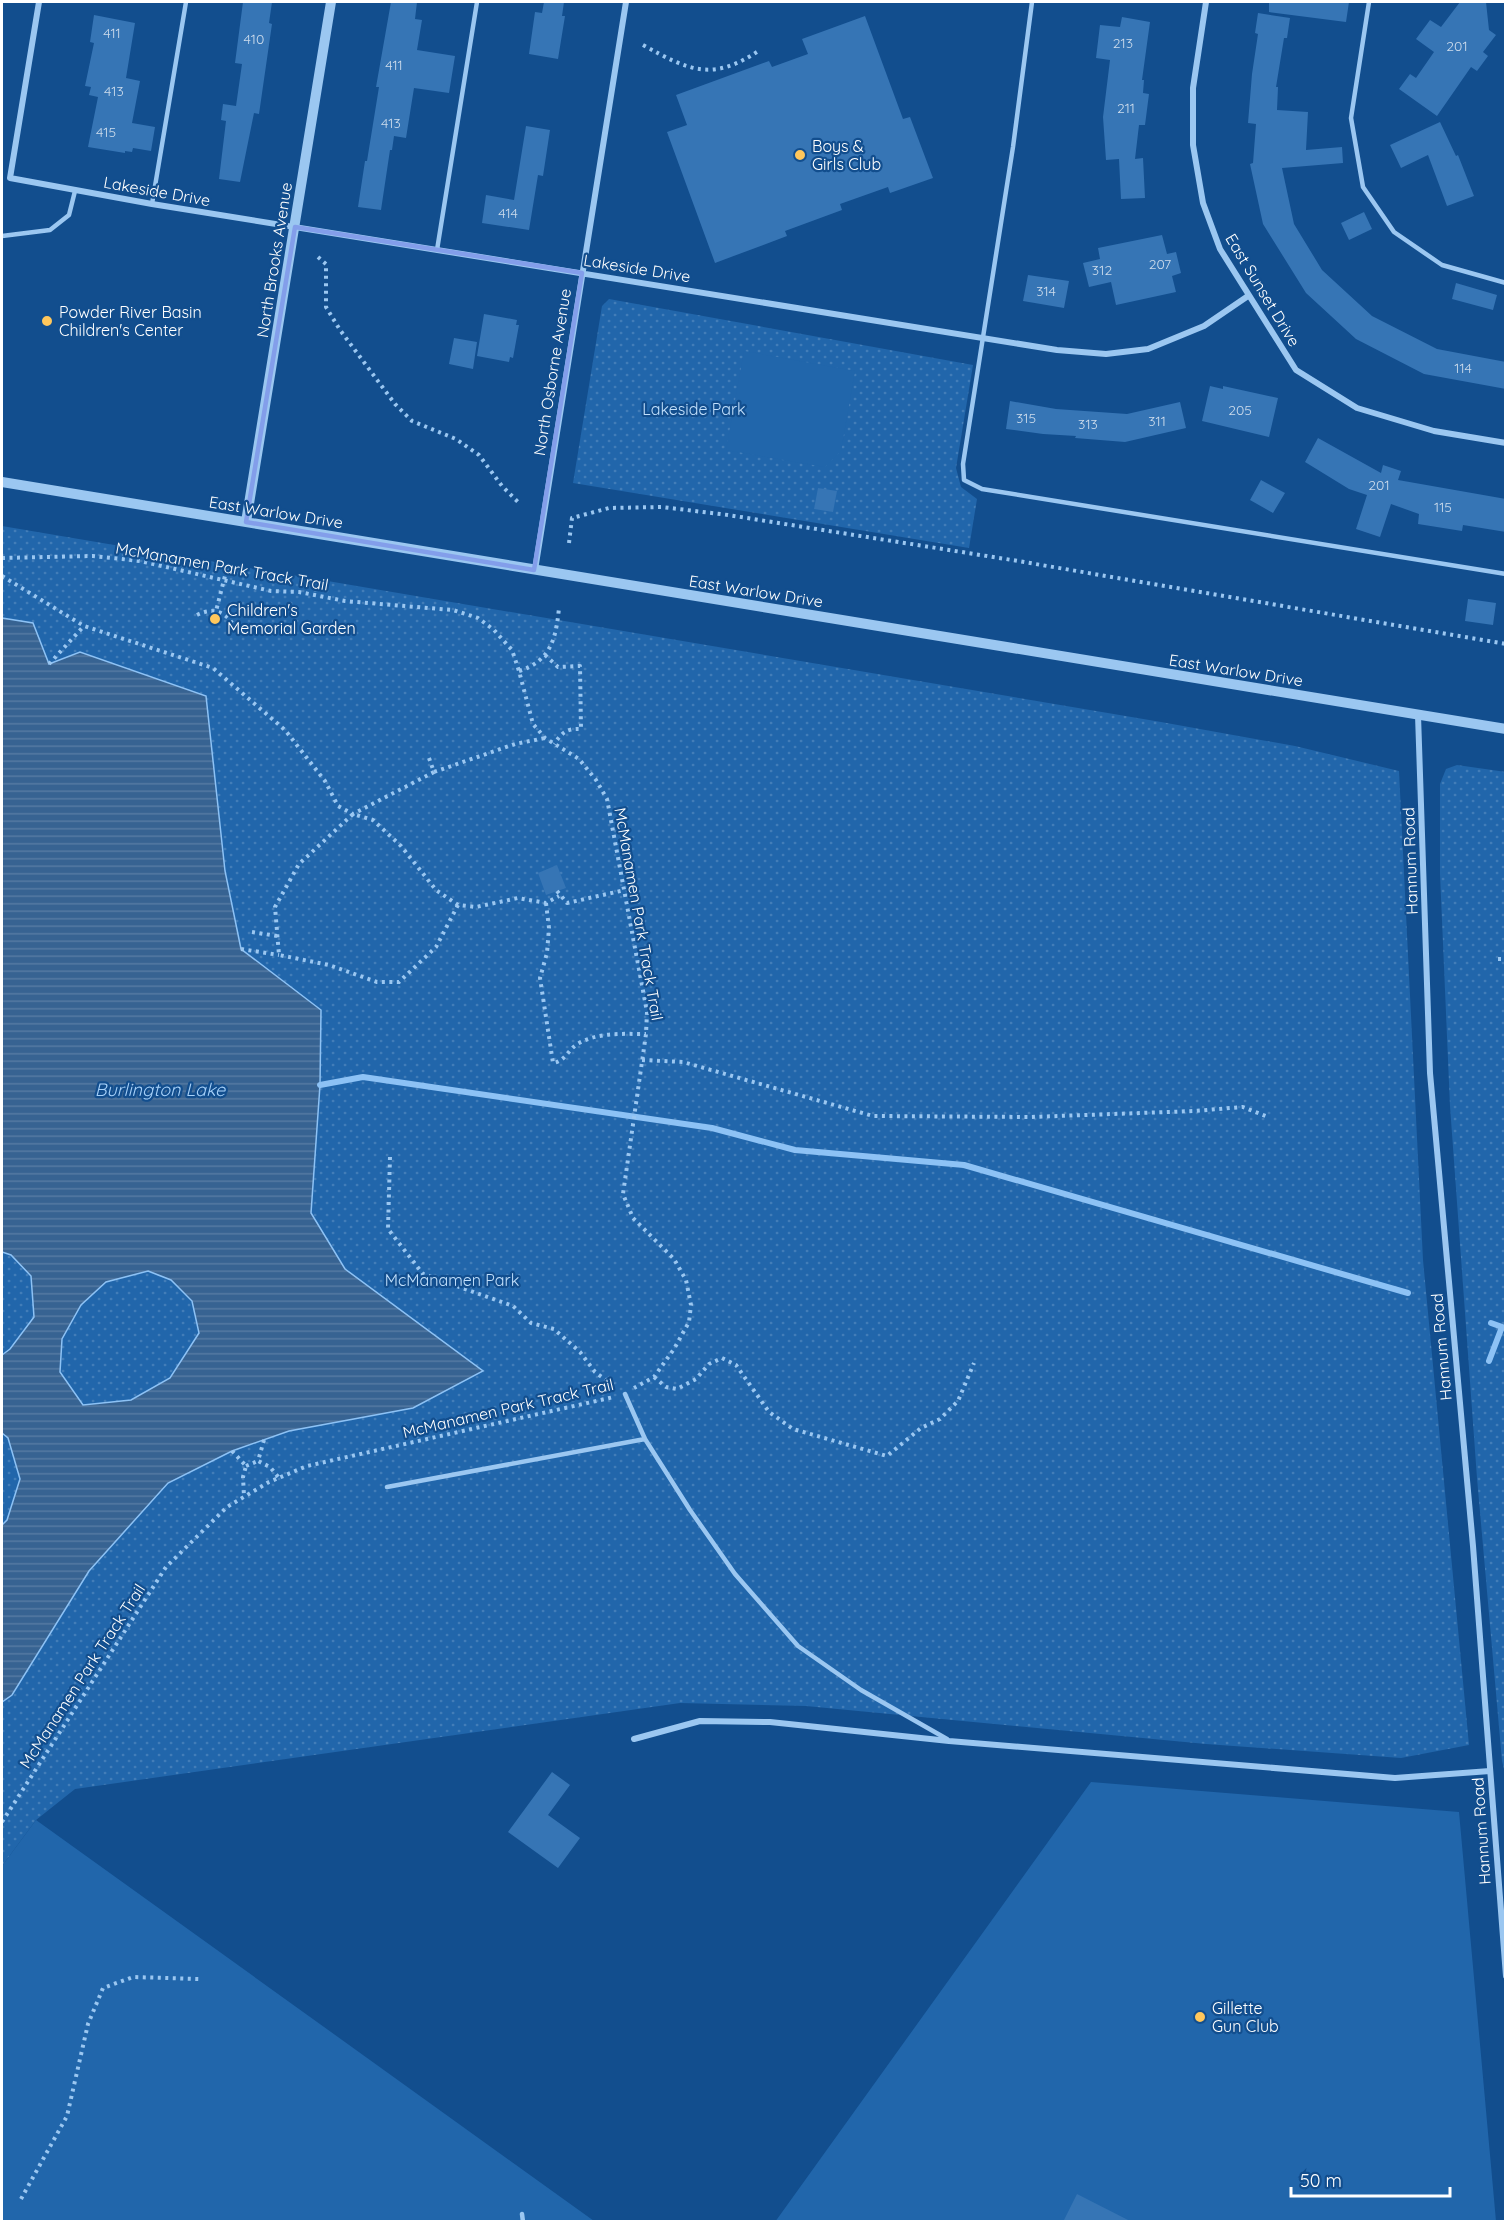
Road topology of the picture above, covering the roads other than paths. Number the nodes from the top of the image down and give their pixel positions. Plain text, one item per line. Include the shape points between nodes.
1 (39, 2) edge
2 (186, 2) edge
3 (331, 2) edge
4 (477, 2) edge
5 (626, 2) edge
6 (1032, 2) edge
7 (1206, 2) edge
8 (1369, 2) edge
9 (75, 190) junction
10 (153, 204) junction
11 (295, 227) junction
12 (2, 236) edge
13 (437, 250) junction
14 (582, 273) junction
15 (1506, 282) edge
16 (1248, 296) junction
17 (983, 338) junction
18 (1506, 443) edge
19 (2, 482) edge
20 (246, 522) junction
21 (534, 570) junction
22 (1506, 574) edge
23 (1418, 715) junction
24 (1506, 729) edge
25 (625, 1394) road end
26 (645, 1439) junction
27 (387, 1487) dead end
28 (634, 1739) dead end
29 (949, 1741) junction
30 (1490, 1772) junction
31 (1506, 1976) edge
32 (522, 2214) dead end
33 (523, 2222) edge

1 - 9 street, Lakeside Drive via 10,178
2 - 10 lane
3 - 11 street, North Brooks Avenue
4 - 13 lane
5 - 14 street, North Osborne Avenue
6 - 17 lane
7 - 16 street, East Sunset Drive via 1193,88 1193,145 1203,203 1220,249
8 - 15 lane via 1351,118 1363,187 1394,232 1442,265
9 - 10 street, Lakeside Drive
9 - 12 lane via 69,214 50,230
10 - 11 street, Lakeside Drive
11 - 13 street, Lakeside Drive
11 - 20 street, North Brooks Avenue
13 - 14 street, Lakeside Drive
14 - 17 street, Lakeside Drive
14 - 21 street, North Osborne Avenue
16 - 17 street, Lakeside Drive via 1204,326 1148,349 1106,354
16 - 18 street, East Sunset Drive via 1296,370 1357,408 1434,431
17 - 22 lane via 963,464 964,480 982,489
19 - 20 street, East Warlow Drive
20 - 21 street, East Warlow Drive
21 - 23 street, East Warlow Drive
23 - 24 street, East Warlow Drive
23 - 30 street, Hannum Road via 1430,1072
25 - 26 lane
26 - 27 lane
26 - 29 lane via 735,1574 798,1646
28 - 29 street via 700,1721 770,1722
29 - 30 street via 1395,1778
30 - 31 street, Hannum Road
32 - 33 lane

